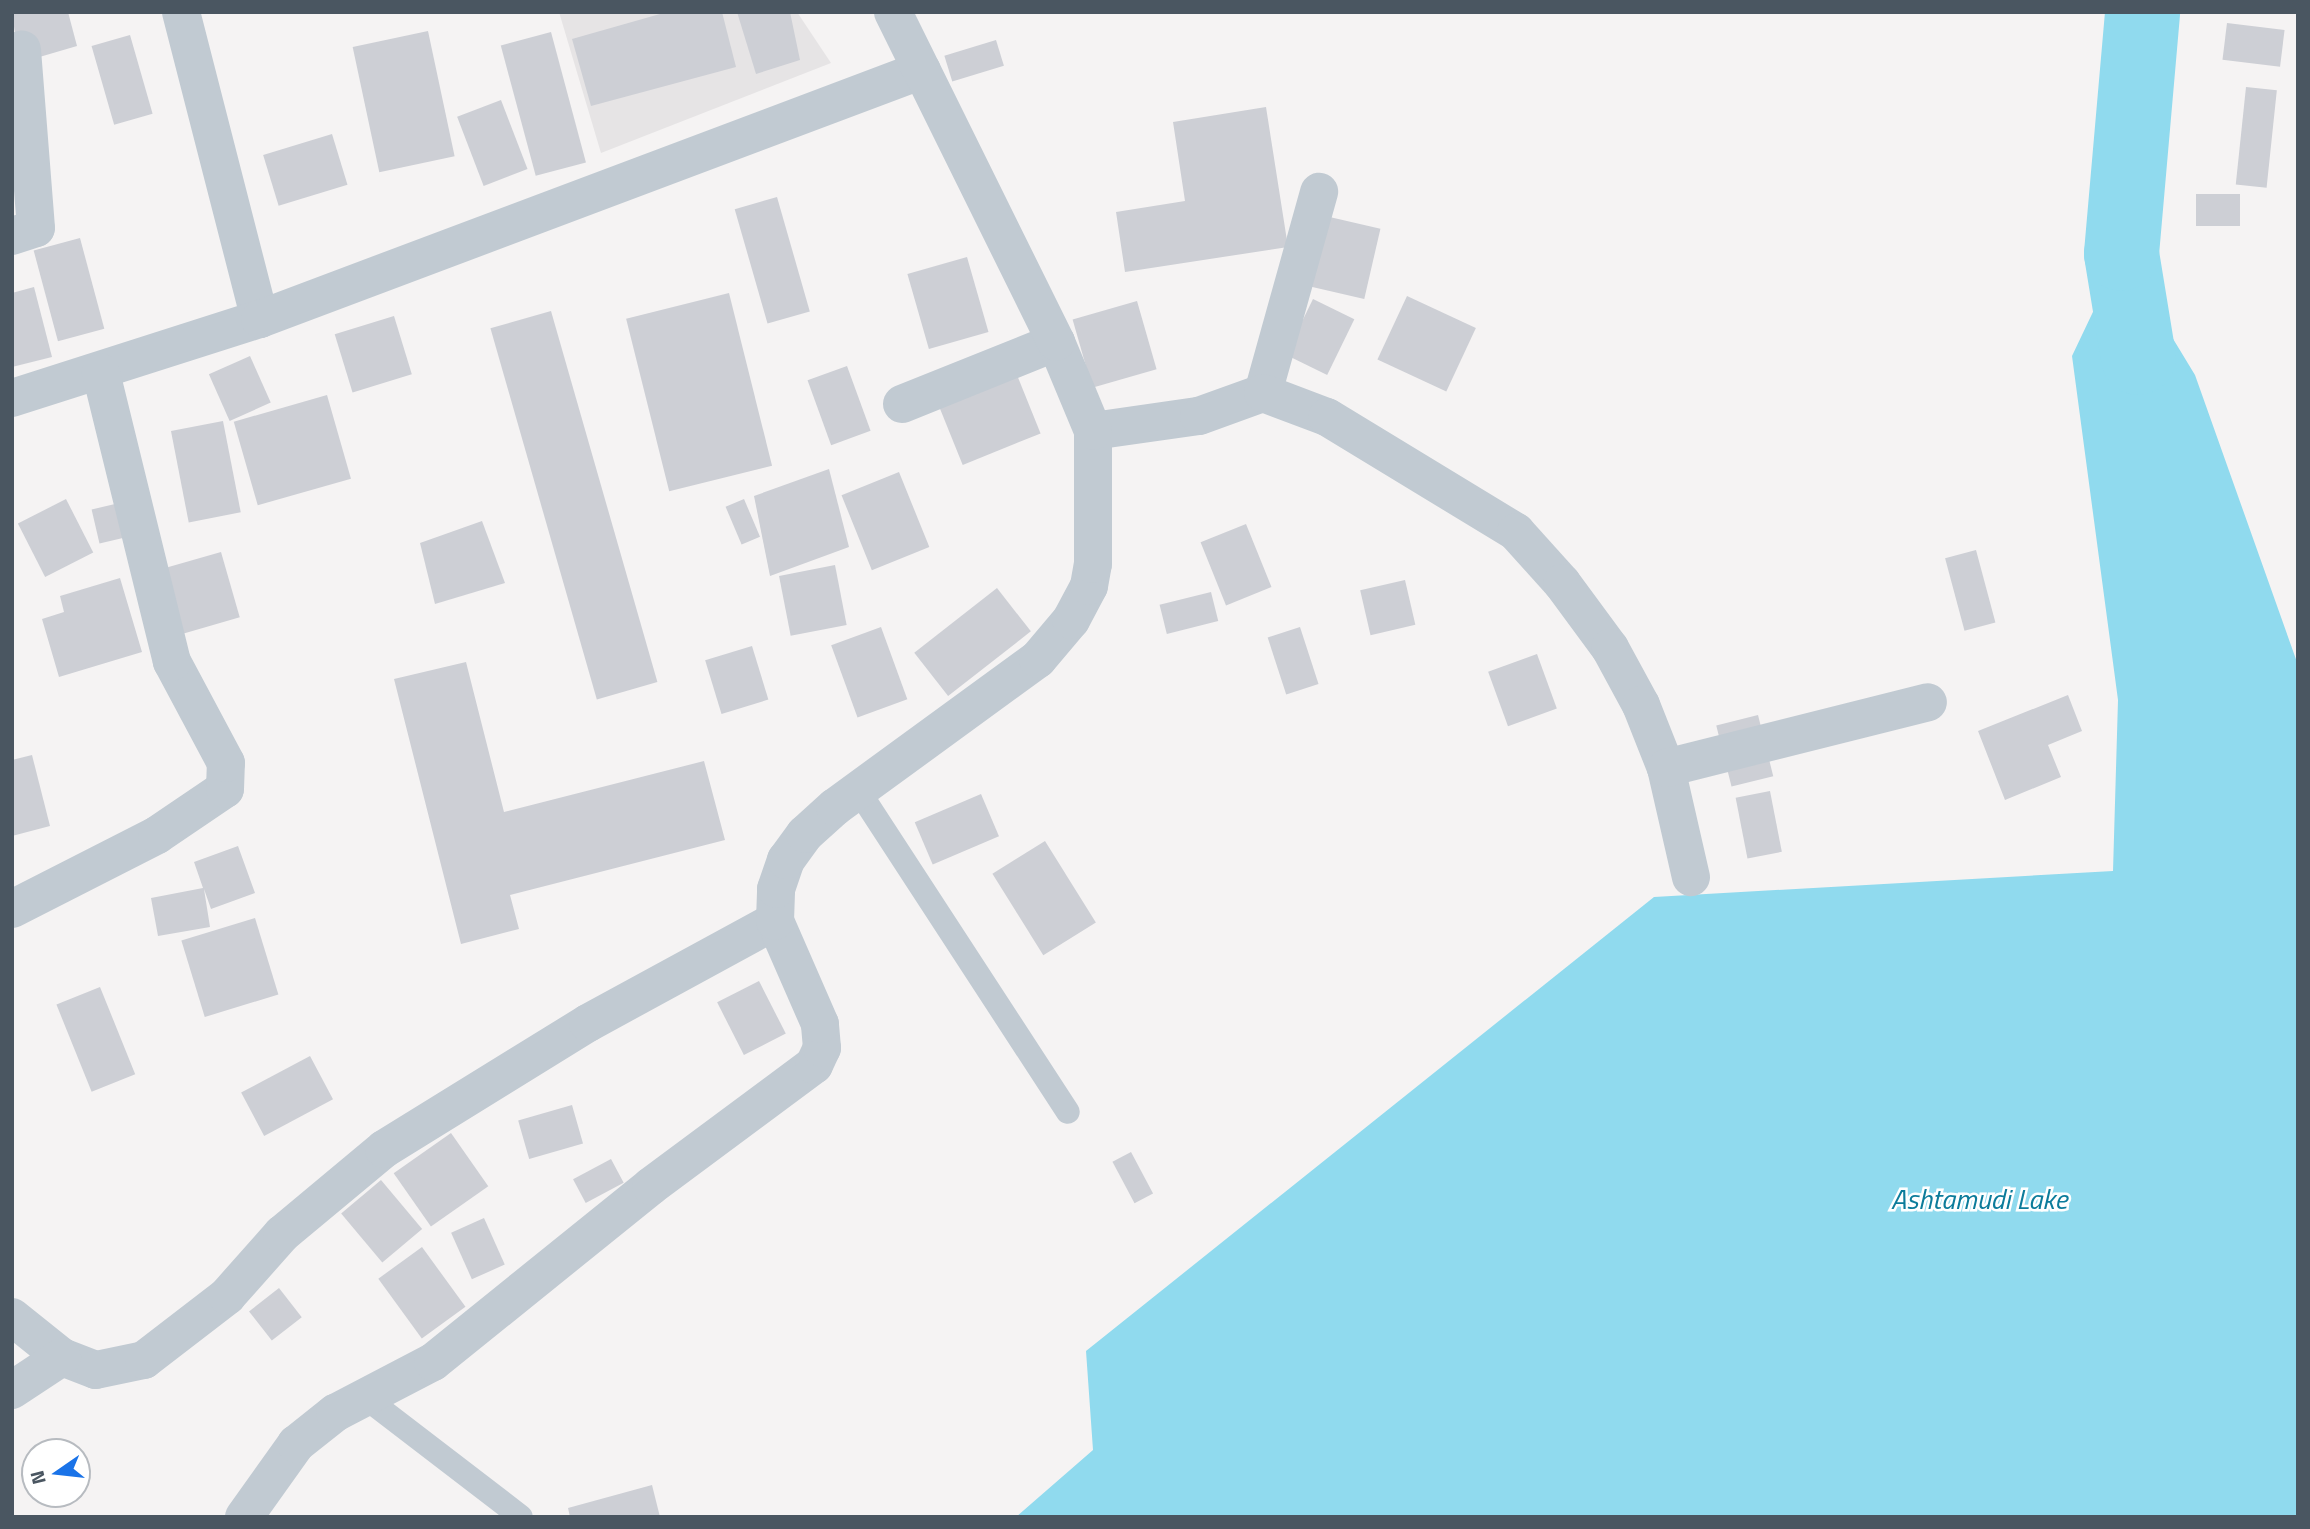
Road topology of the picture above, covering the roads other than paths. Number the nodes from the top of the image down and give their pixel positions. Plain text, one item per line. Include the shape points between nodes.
1 (181, 12) edge
2 (893, 12) edge
3 (22, 50) dead end
4 (922, 70) junction
5 (1319, 192) dead end
6 (12, 236) edge
7 (260, 319) junction
8 (1056, 342) junction
9 (102, 373) junction
10 (1263, 393) junction
11 (12, 398) edge
12 (902, 404) dead end
13 (1093, 431) junction
14 (1928, 702) dead end
15 (1665, 768) junction
16 (858, 790) junction
17 (1691, 877) dead end
18 (12, 909) edge
19 (775, 921) junction
20 (1068, 1112) dead end
21 (12, 1317) edge
22 (62, 1357) junction
23 (12, 1391) edge
24 (366, 1398) junction
25 (244, 1517) edge
26 (521, 1517) edge

1 - 7 street
2 - 4 street
3 - 6 street via 36,228
4 - 7 street
4 - 8 street
5 - 10 street
7 - 9 street
8 - 12 street
8 - 13 street
9 - 11 street
9 - 18 street via 172,662 226,763 225,789 157,835
10 - 13 street via 1199,416
10 - 15 street via 1327,417 1516,532 1562,583 1610,648 1641,705
13 - 16 street via 1093,564 1089,586 1071,620 1056,641 1011,682
14 - 15 street
15 - 17 street
16 - 19 street via 805,834 786,860 776,889
16 - 20 lane
19 - 22 street via 588,1023 384,1149 282,1234 227,1296 144,1360 96,1370
19 - 24 street via 820,1024 822,1048 814,1065 651,1186 433,1362
21 - 22 street
22 - 23 street
24 - 25 street via 335,1413 296,1444
24 - 26 lane

